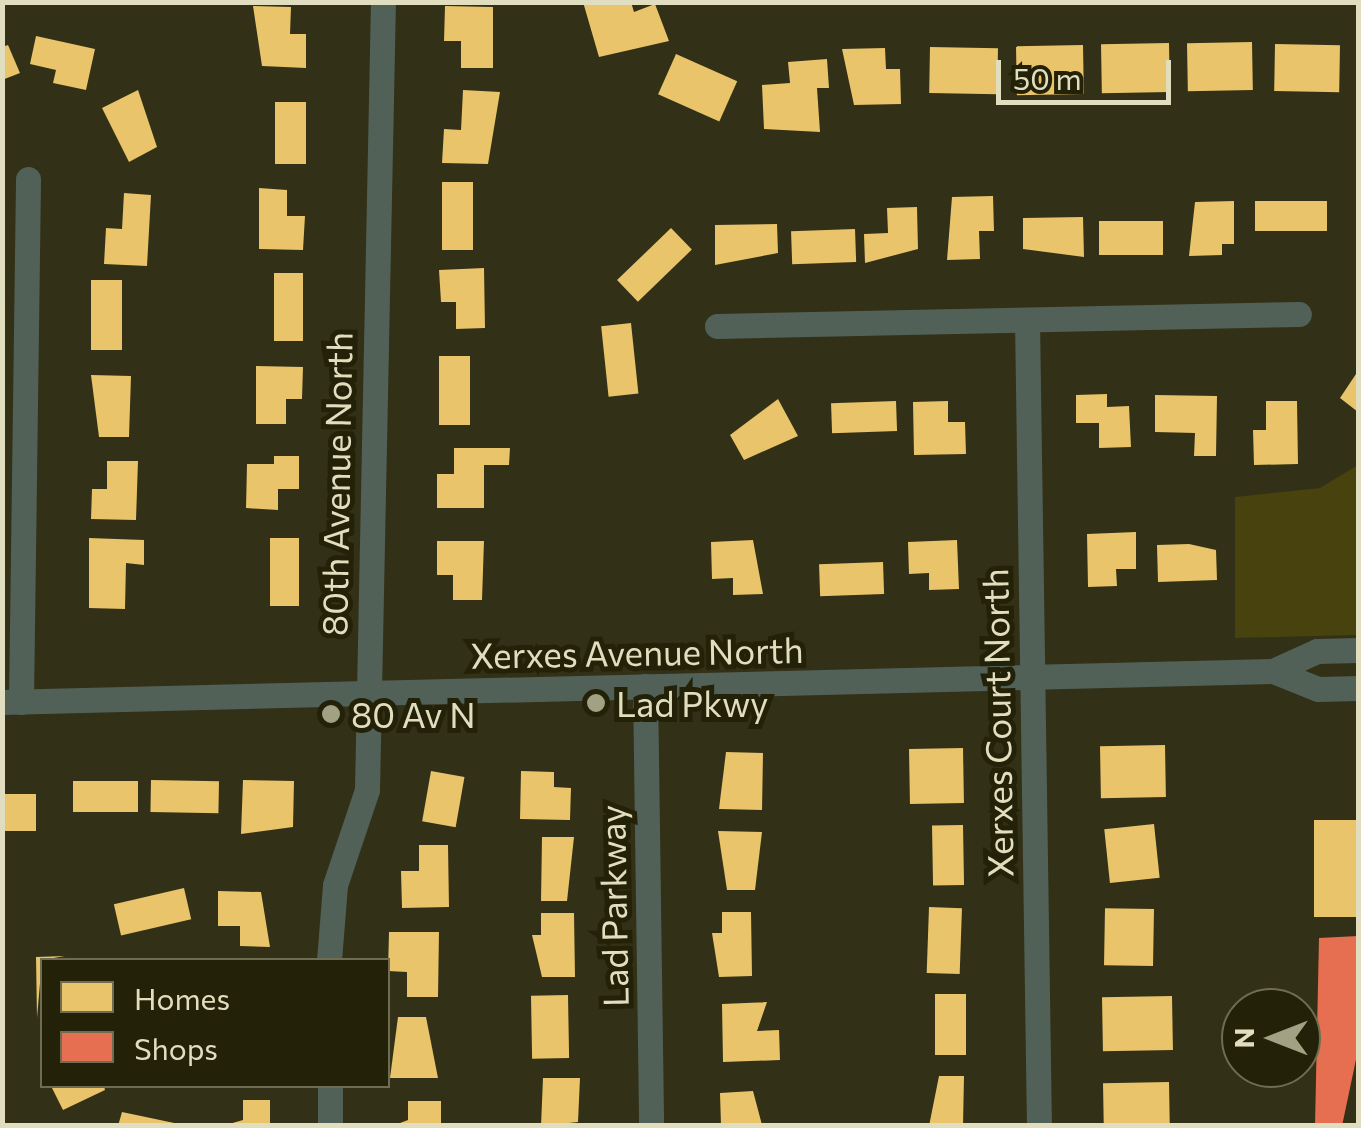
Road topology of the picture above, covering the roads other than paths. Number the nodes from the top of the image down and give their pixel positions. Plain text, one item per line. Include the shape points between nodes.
1 (383, 2) edge
2 (28, 179) dead end
3 (1299, 314) dead end
4 (1027, 320) junction
5 (717, 326) dead end
6 (1358, 650) edge
7 (1274, 671) junction
8 (1031, 678) junction
9 (645, 686) junction
10 (1358, 688) edge
11 (367, 693) junction
12 (12, 702) edge
13 (329, 958) edge
14 (330, 1088) edge
15 (330, 1126) edge
16 (650, 1126) edge
17 (1039, 1126) edge

1 - 11 street, 80th Avenue North
2 - 12 street
3 - 4 street
4 - 5 street
4 - 8 street, Xerxes Court North
6 - 7 street, Xerxes Avenue North via 1317,651
7 - 8 street, Xerxes Avenue North
7 - 10 street, Xerxes Avenue North via 1318,689
8 - 9 street, Xerxes Avenue North
8 - 17 street, Xerxes Court North
9 - 11 street, Xerxes Avenue North
9 - 16 street, Lad Parkway
11 - 12 street, Xerxes Avenue North
11 - 13 street, 80th Avenue North via 368,790 335,885
14 - 15 street

